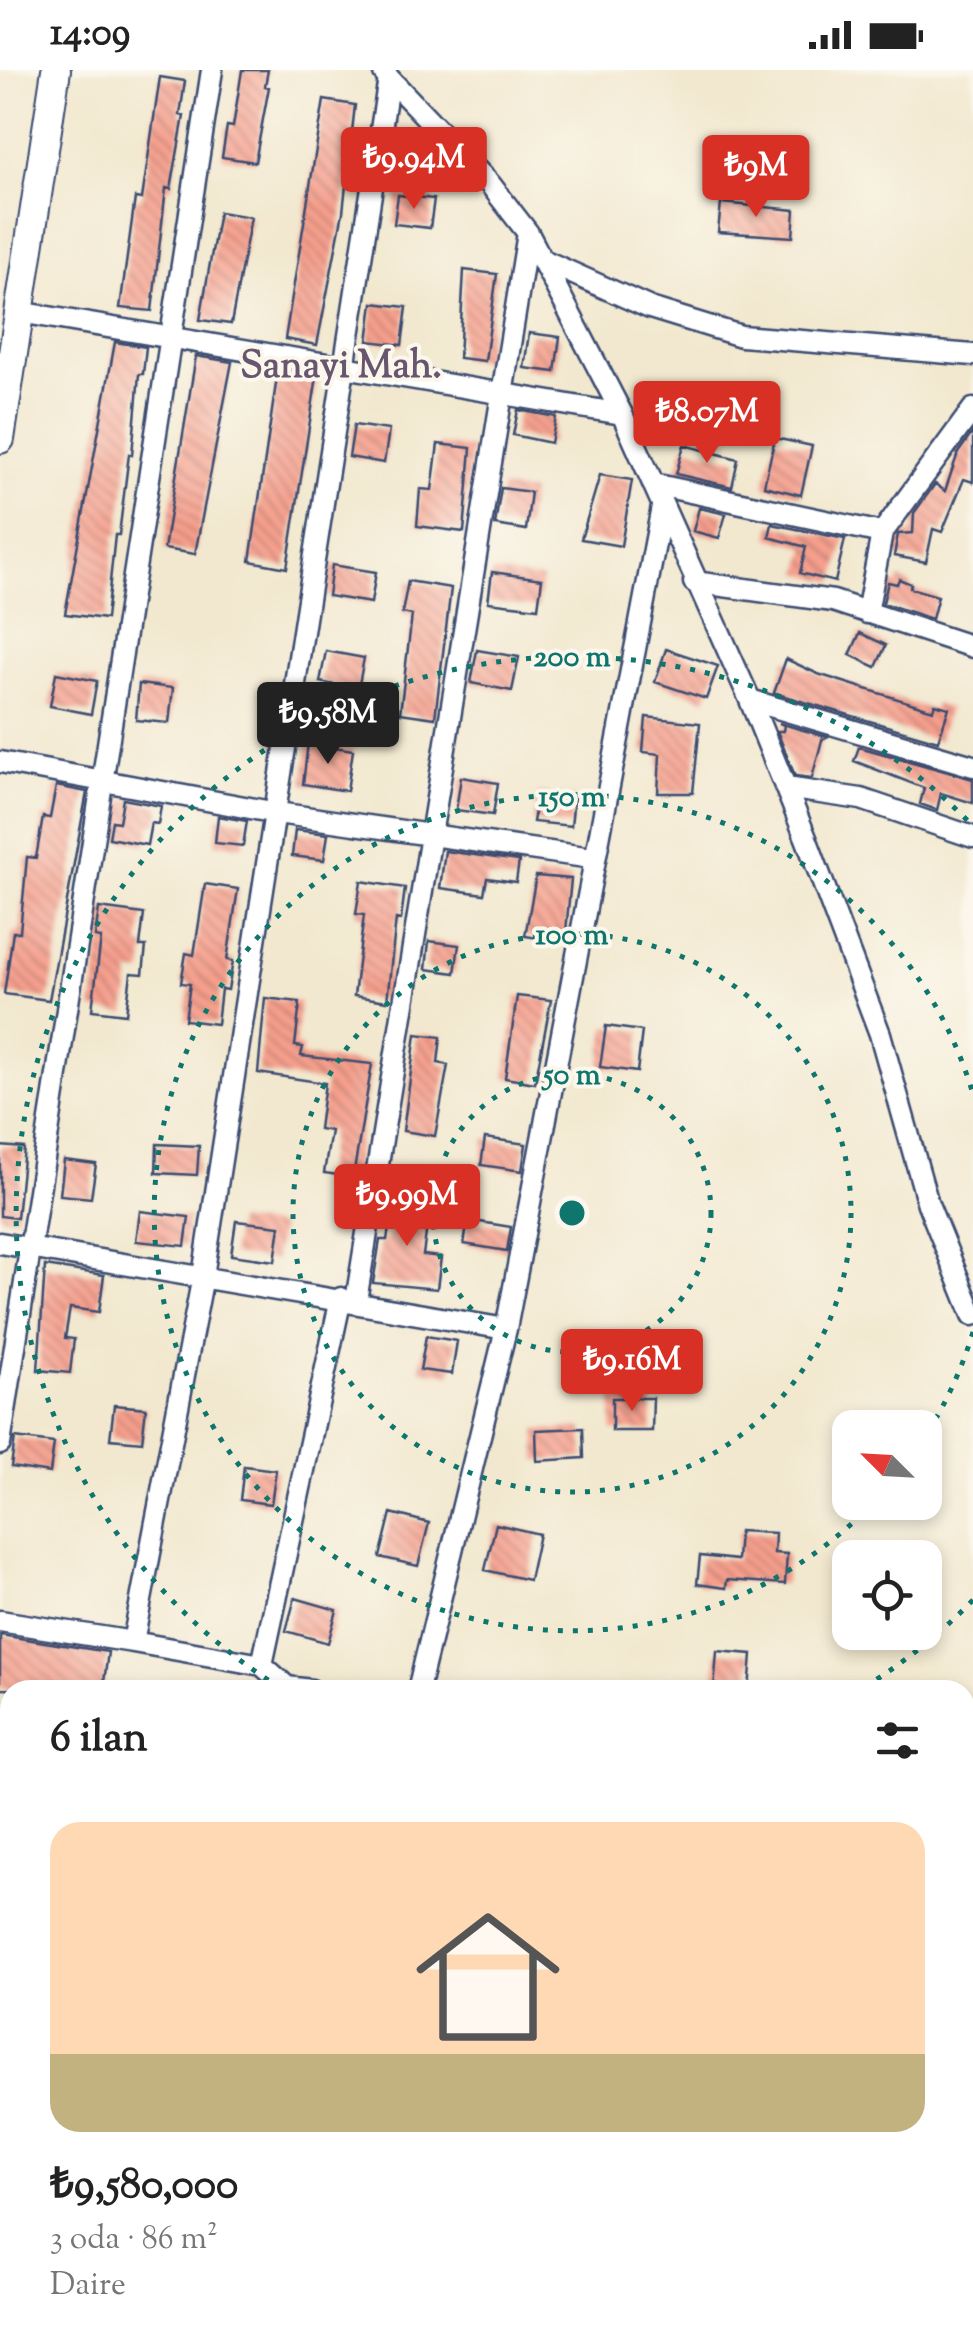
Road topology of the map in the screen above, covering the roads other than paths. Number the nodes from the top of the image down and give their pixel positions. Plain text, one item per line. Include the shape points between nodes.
1 (56, 70) edge
2 (212, 70) edge
3 (385, 74) edge
4 (528, 233) junction
5 (545, 260) junction
6 (20, 312) junction
7 (172, 341) junction
8 (973, 355) edge
9 (344, 367) junction
10 (500, 397) junction
11 (973, 409) edge
12 (622, 414) junction
13 (0, 439) edge
14 (653, 484) junction
15 (662, 506) junction
16 (882, 533) junction
17 (694, 582) junction
18 (867, 613) junction
19 (973, 647) edge
20 (750, 700) junction
21 (0, 762) edge
22 (973, 766) edge
23 (103, 778) junction
24 (786, 788) junction
25 (277, 813) junction
26 (432, 836) junction
27 (973, 837) edge
28 (592, 858) junction
29 (0, 1243) edge
30 (31, 1248) junction
31 (202, 1276) junction
32 (348, 1300) junction
33 (973, 1315) edge
34 (506, 1329) junction
35 (0, 1444) edge
36 (0, 1621) edge
37 (133, 1642) junction
38 (262, 1665) junction
39 (280, 1680) edge
40 (420, 1680) edge

1 - 6 main road
2 - 7 street
3 - 4 street
3 - 9 street
4 - 5 street
4 - 10 street
5 - 8 street via 650,308 740,336
5 - 12 street
6 - 7 street
6 - 13 main road
7 - 9 street
7 - 23 street
9 - 10 street
9 - 25 street
10 - 12 street
10 - 26 street
11 - 16 street
12 - 14 street
14 - 15 street
14 - 16 street
15 - 17 street
15 - 28 street
16 - 18 street
17 - 18 street via 833,601
17 - 20 street
18 - 19 street
20 - 22 street
20 - 24 street
21 - 23 street
23 - 25 street
23 - 30 street
24 - 27 street via 861,799
24 - 33 street via 880,1034 928,1204
25 - 26 street
25 - 31 street
26 - 28 street
26 - 32 street
28 - 34 street
29 - 30 street
30 - 31 street
30 - 35 street
31 - 32 street
31 - 37 street
32 - 34 street
32 - 38 street
34 - 40 street
36 - 37 street
37 - 38 street
38 - 39 street

